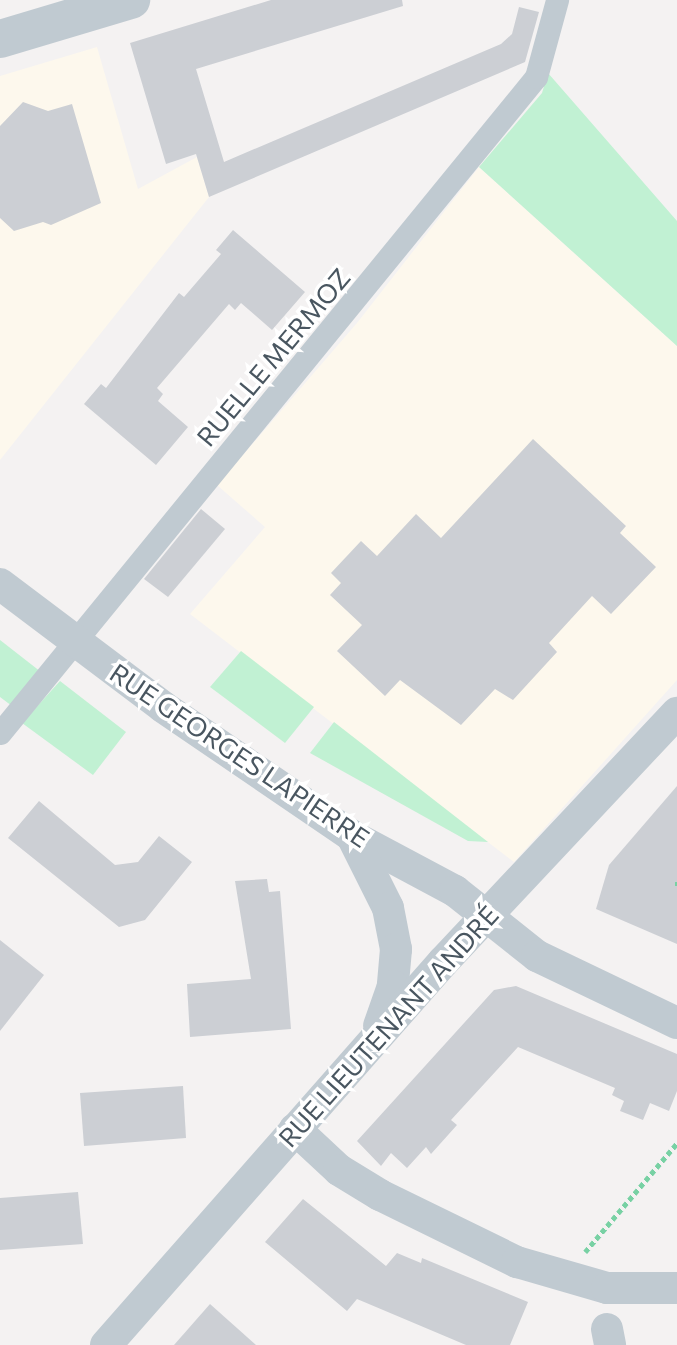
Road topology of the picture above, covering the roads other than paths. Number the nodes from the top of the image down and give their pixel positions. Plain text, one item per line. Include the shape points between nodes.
1 (131, 0) edge
2 (556, 0) edge
3 (0, 39) edge
4 (0, 584) edge
5 (77, 642) junction
6 (677, 713) edge
7 (0, 733) edge
8 (352, 836) junction
9 (489, 915) junction
10 (677, 1023) edge
11 (374, 1040) junction
12 (295, 1129) junction
13 (677, 1288) edge
14 (106, 1345) edge

1 - 3 street
2 - 5 street, RUELLE MERMOZ via 536,77
4 - 5 street, RUE GEORGES LAPIERRE
5 - 7 street, RUELLE MERMOZ
5 - 8 street, RUE GEORGES LAPIERRE
6 - 9 street, RUE LIEUTENANT ANDRÉ
8 - 9 street, RUE GEORGES LAPIERRE
8 - 11 street via 388,908 396,949 393,986
9 - 10 street, RUE GEORGES LAPIERRE via 537,956
9 - 11 street, RUE LIEUTENANT ANDRÉ
11 - 12 street, RUE LIEUTENANT ANDRÉ
12 - 13 street via 339,1170 428,1221 517,1262 607,1287
12 - 14 street, RUE LIEUTENANT ANDRÉ

